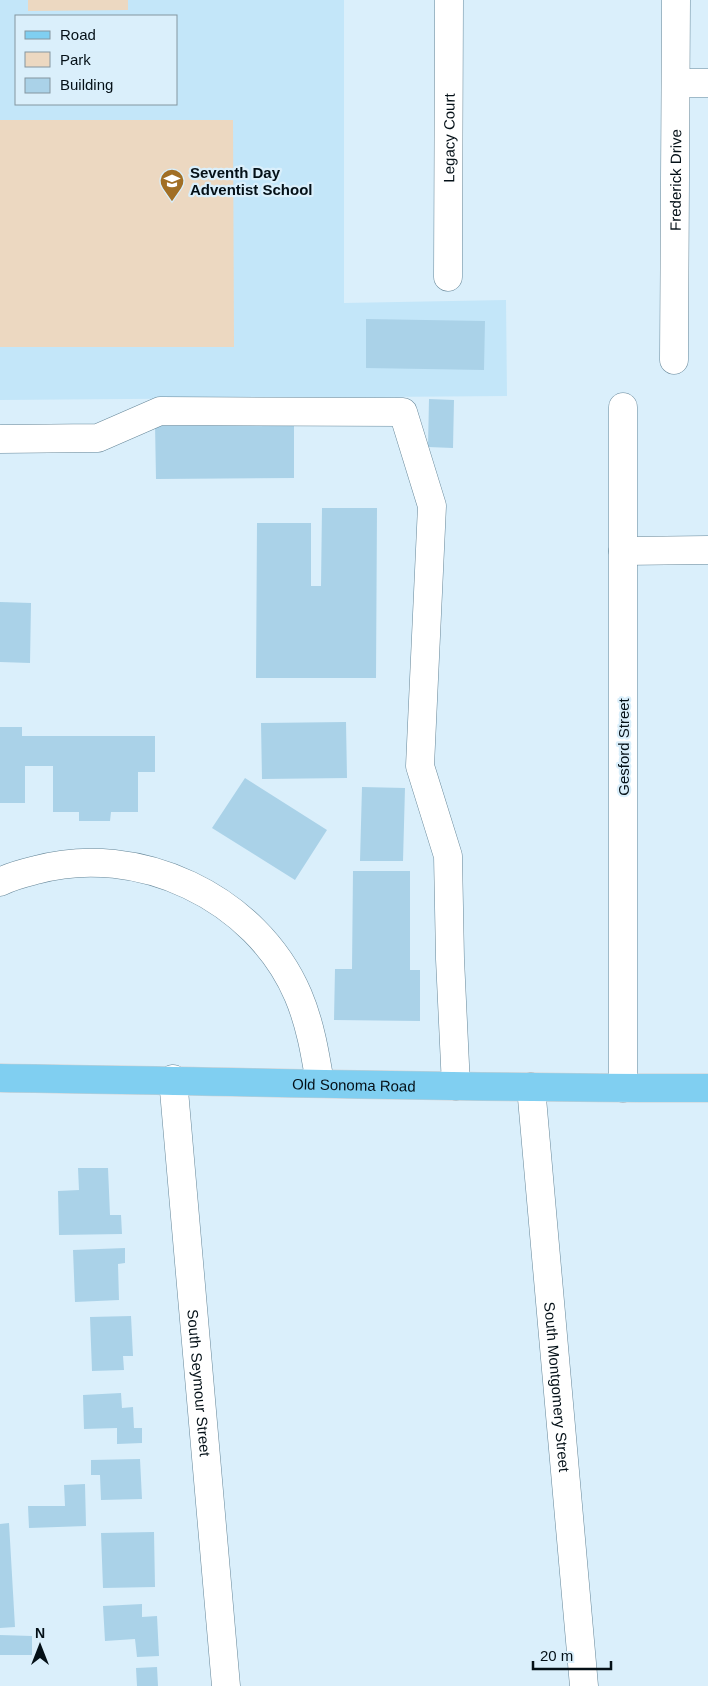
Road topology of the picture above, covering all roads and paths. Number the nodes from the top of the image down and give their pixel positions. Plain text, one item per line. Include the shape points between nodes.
1 (449, 0) edge
2 (676, 0) edge
3 (708, 82) edge
4 (676, 83) junction
5 (448, 277) dead end
6 (674, 360) dead end
7 (623, 407) dead end
8 (0, 439) edge
9 (708, 550) edge
10 (623, 551) junction
11 (0, 882) edge
12 (0, 1078) edge
13 (173, 1080) junction
14 (320, 1083) junction
15 (456, 1086) junction
16 (530, 1087) junction
17 (623, 1088) junction
18 (708, 1088) edge
19 (226, 1686) edge
20 (584, 1686) edge

1 - 5 street, Legacy Court
2 - 4 street, Frederick Drive
3 - 4 street
4 - 6 street, Frederick Drive
7 - 10 street, Gesford Street
8 - 15 street via 98,438 160,411 403,412 432,506 420,766 448,856
9 - 10 street
10 - 17 street, Gesford Street
11 - 14 street via 51,866 87,862 132,866 171,877 209,894 239,916 282,966 298,994 310,1028
12 - 13 main road, Old Sonoma Road
13 - 14 main road, Old Sonoma Road
13 - 19 street, South Seymour Street
14 - 15 main road, Old Sonoma Road
15 - 16 main road, Old Sonoma Road
16 - 17 main road, Old Sonoma Road
16 - 20 street, South Montgomery Street
17 - 18 main road, Old Sonoma Road

